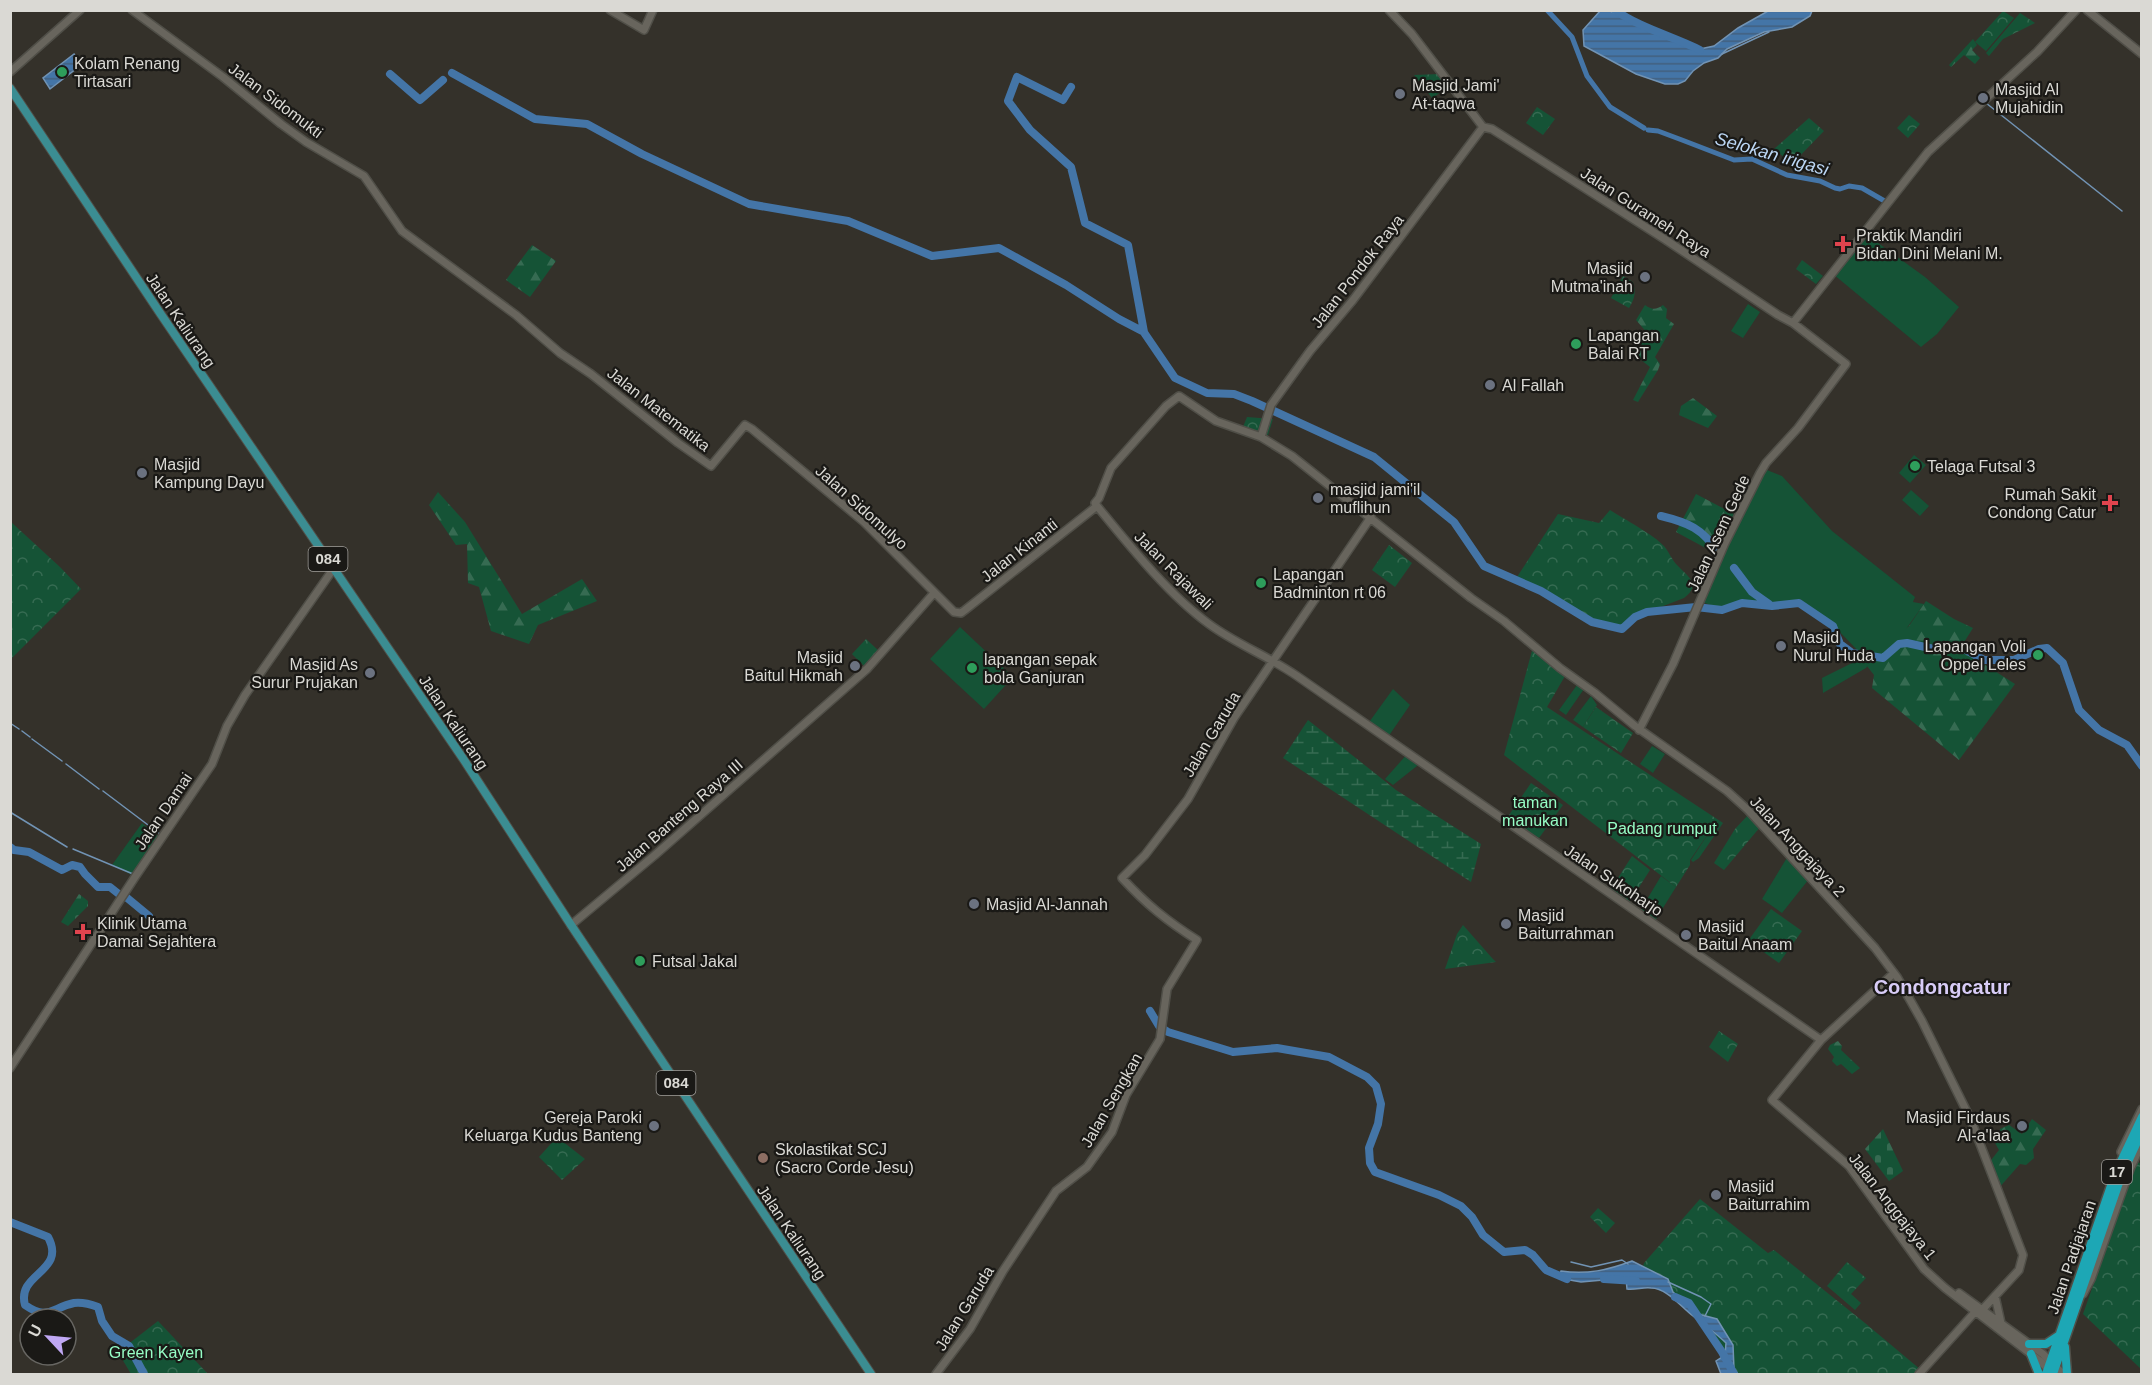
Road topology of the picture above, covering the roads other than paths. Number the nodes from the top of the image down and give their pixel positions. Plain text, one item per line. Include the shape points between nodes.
1 (80, 10) edge
2 (132, 10) edge
3 (610, 10) edge
4 (653, 10) edge
5 (1389, 10) edge
6 (2076, 10) edge
7 (2087, 10) edge
8 (2142, 54) edge
9 (10, 72) edge
10 (10, 88) edge
11 (1483, 127) junction
12 (1793, 323) junction
13 (1846, 364) joint
14 (591, 374) joint
15 (745, 425) joint
16 (1258, 436) junction
17 (1097, 506) junction
18 (1371, 517) junction
19 (334, 568) junction
20 (934, 593) junction
21 (957, 613) joint
22 (1274, 660) junction
23 (1639, 730) junction
24 (571, 924) junction
25 (1894, 973) junction
26 (1160, 1040) joint
27 (1821, 1040) junction
28 (10, 1068) edge
29 (2142, 1109) edge
30 (2142, 1117) edge
31 (2142, 1131) edge
32 (2142, 1143) edge
33 (2119, 1161) junction
34 (2100, 1229) junction
35 (1014, 1254) joint
36 (1995, 1296) junction
37 (2077, 1298) junction
38 (1978, 1311) junction
39 (2001, 1323) junction
40 (2064, 1333) junction
41 (2029, 1344) junction
42 (2031, 1354) junction
43 (2051, 1370) edge
44 (871, 1374) edge
45 (936, 1374) edge
46 (1919, 1374) edge
47 (2038, 1374) edge
48 (2065, 1374) edge

1 - 9 street
2 - 14 street, Jalan Sidomukti via 289,130 364,176 402,231
3 - 4 street via 644,30
5 - 11 street
6 - 12 street via 2037,52 1928,152
7 - 8 street
10 - 19 main road, Jalan Kaliurang / 084
11 - 12 street, Jalan Gurameh Raya via 1549,165
11 - 16 street, Jalan Pondok Raya via 1357,296 1310,351 1271,405
12 - 13 street, Jalan Gurameh Raya
13 - 23 street, Jalan Asem Gede via 1766,464 1724,545
14 - 15 street, Jalan Matematika via 711,466
15 - 20 street, Jalan Sidomulyo via 864,522
16 - 17 street, Jalan Anggajaya 2 via 1216,421 1179,396 1111,468
16 - 18 street, Jalan Anggajaya 2 via 1292,456
17 - 21 street, Jalan Kinanti
17 - 22 street, Jalan Rajawali via 1193,611 1236,641
18 - 22 street, Jalan Garuda
18 - 23 street, Jalan Anggajaya 2
19 - 24 main road, Jalan Kaliurang / 084
19 - 28 street, Jalan Damai via 245,695 223,733 212,764
20 - 21 street, Jalan Sidomulyo
20 - 24 street, Jalan Banteng Raya III via 867,669
22 - 26 street, Jalan Garuda via 1234,718 1188,799 1122,878 1144,902 1197,940 1167,989
22 - 27 street, Jalan Sukoharjo
23 - 25 street, Jalan Anggajaya 2 via 1713,780 1745,807
24 - 44 main road, Jalan Kaliurang / 084
25 - 27 street
25 - 36 street, Jalan Anggajaya 2 via 1970,1118 2023,1256 2019,1270
26 - 35 street, Jalan Sengkan via 1126,1095 1112,1132 1087,1167 1056,1191
27 - 38 street, Jalan Anggajaya 1 via 1772,1100 1849,1166 1918,1263
29 - 33 street
30 - 33 highway, Jalan Padjajaran / 17
31 - 34 highway, Jalan Padjajaran / 17
32 - 37 street via 2088,1287
33 - 34 highway, Jalan Padjajaran / 17
33 - 37 street via 2076,1276
34 - 37 highway, Jalan Padjajaran / 17
35 - 45 street, Jalan Garuda via 961,1343
36 - 38 street, Jalan Anggajaya 2
36 - 39 street
37 - 40 highway, Jalan Padjajaran / 17
38 - 39 street, Jalan Anggajaya 1
38 - 42 street, Jalan Anggajaya 1
38 - 46 street, Jalan Anggajaya 2
39 - 41 street, Jalan Anggajaya 1
40 - 41 highway via 2046,1344
40 - 43 highway, Jalan Padjajaran / 17
40 - 48 highway
41 - 43 street, Jalan Anggajaya 1
42 - 43 street, Jalan Anggajaya 1
42 - 47 highway
43 - 48 street

